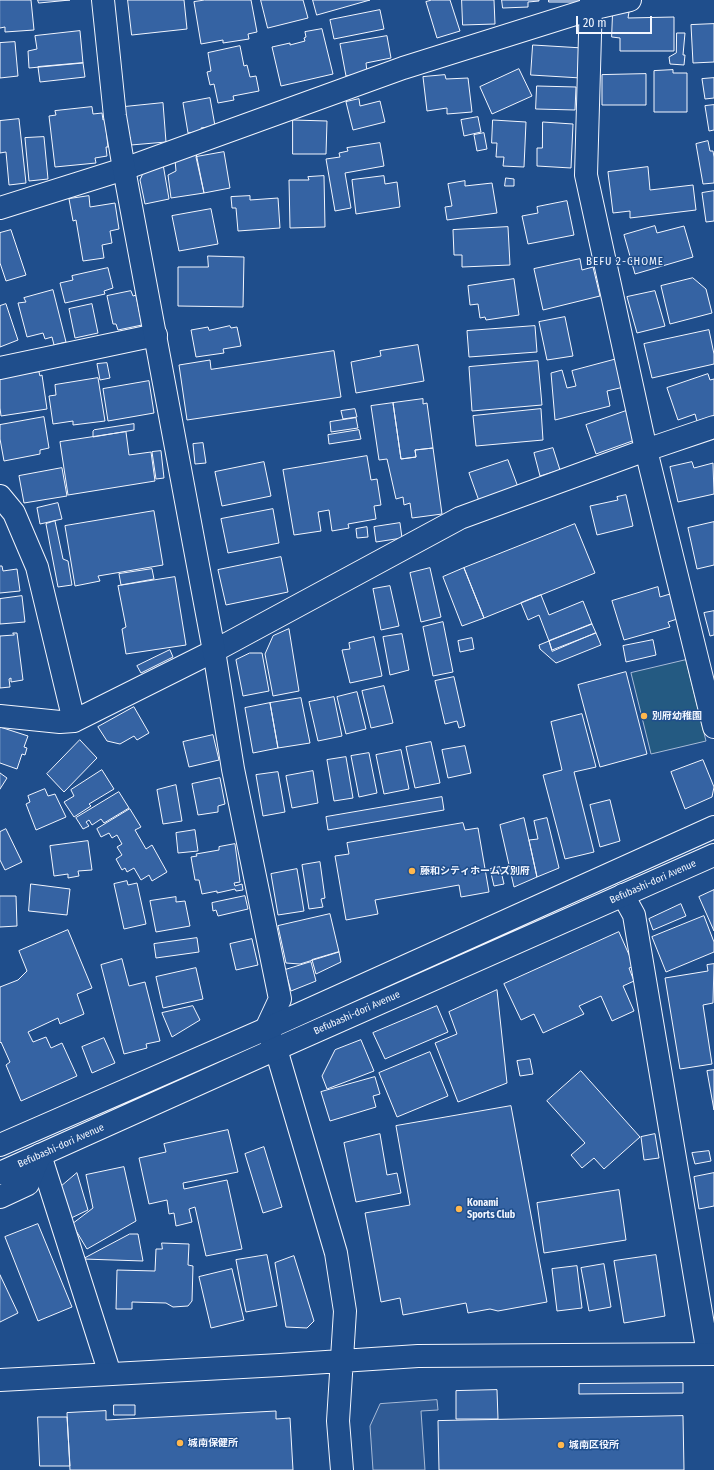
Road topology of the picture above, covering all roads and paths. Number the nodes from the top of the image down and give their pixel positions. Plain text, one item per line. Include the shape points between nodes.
1 (103, 0) edge
2 (630, 0) edge
3 (591, 4) edge
4 (124, 169) junction
5 (0, 208) edge
6 (156, 335) junction
7 (0, 368) edge
8 (714, 427) edge
9 (646, 450) junction
10 (0, 496) edge
11 (214, 651) junction
12 (0, 716) edge
13 (74, 721) junction
14 (714, 727) edge
15 (714, 827) edge
16 (714, 855) edge
17 (623, 895) junction
18 (266, 1029) junction
19 (276, 1049) junction
20 (0, 1145) edge
21 (40, 1155) junction
22 (0, 1174) edge
23 (0, 1197) edge
24 (711, 1354) edge
25 (341, 1360) junction
26 (110, 1374) junction
27 (0, 1380) edge
28 (342, 1470) edge

1 - 4 main road via 115,116
2 - 3 main road
3 - 4 main road
3 - 9 main road via 586,175
4 - 5 main road
4 - 6 main road
6 - 7 main road
6 - 11 main road
8 - 9 main road
9 - 11 main road via 460,518
9 - 14 main road
10 - 13 main road via 14,513 37,567
11 - 13 main road
11 - 18 main road via 233,769 280,1000
12 - 13 main road
15 - 18 main road
16 - 17 main road, Befubashi-dori Avenue
17 - 19 main road, Befubashi-dori Avenue
17 - 24 main road via 634,915
18 - 19 main road
18 - 20 main road
19 - 21 main road, Befubashi-dori Avenue
19 - 25 main road via 336,1253 345,1311
21 - 22 main road, Befubashi-dori Avenue
21 - 23 main road via 28,1184
21 - 26 main road
24 - 25 main road via 418,1356
25 - 26 main road
25 - 28 main road via 338,1421
26 - 27 main road

